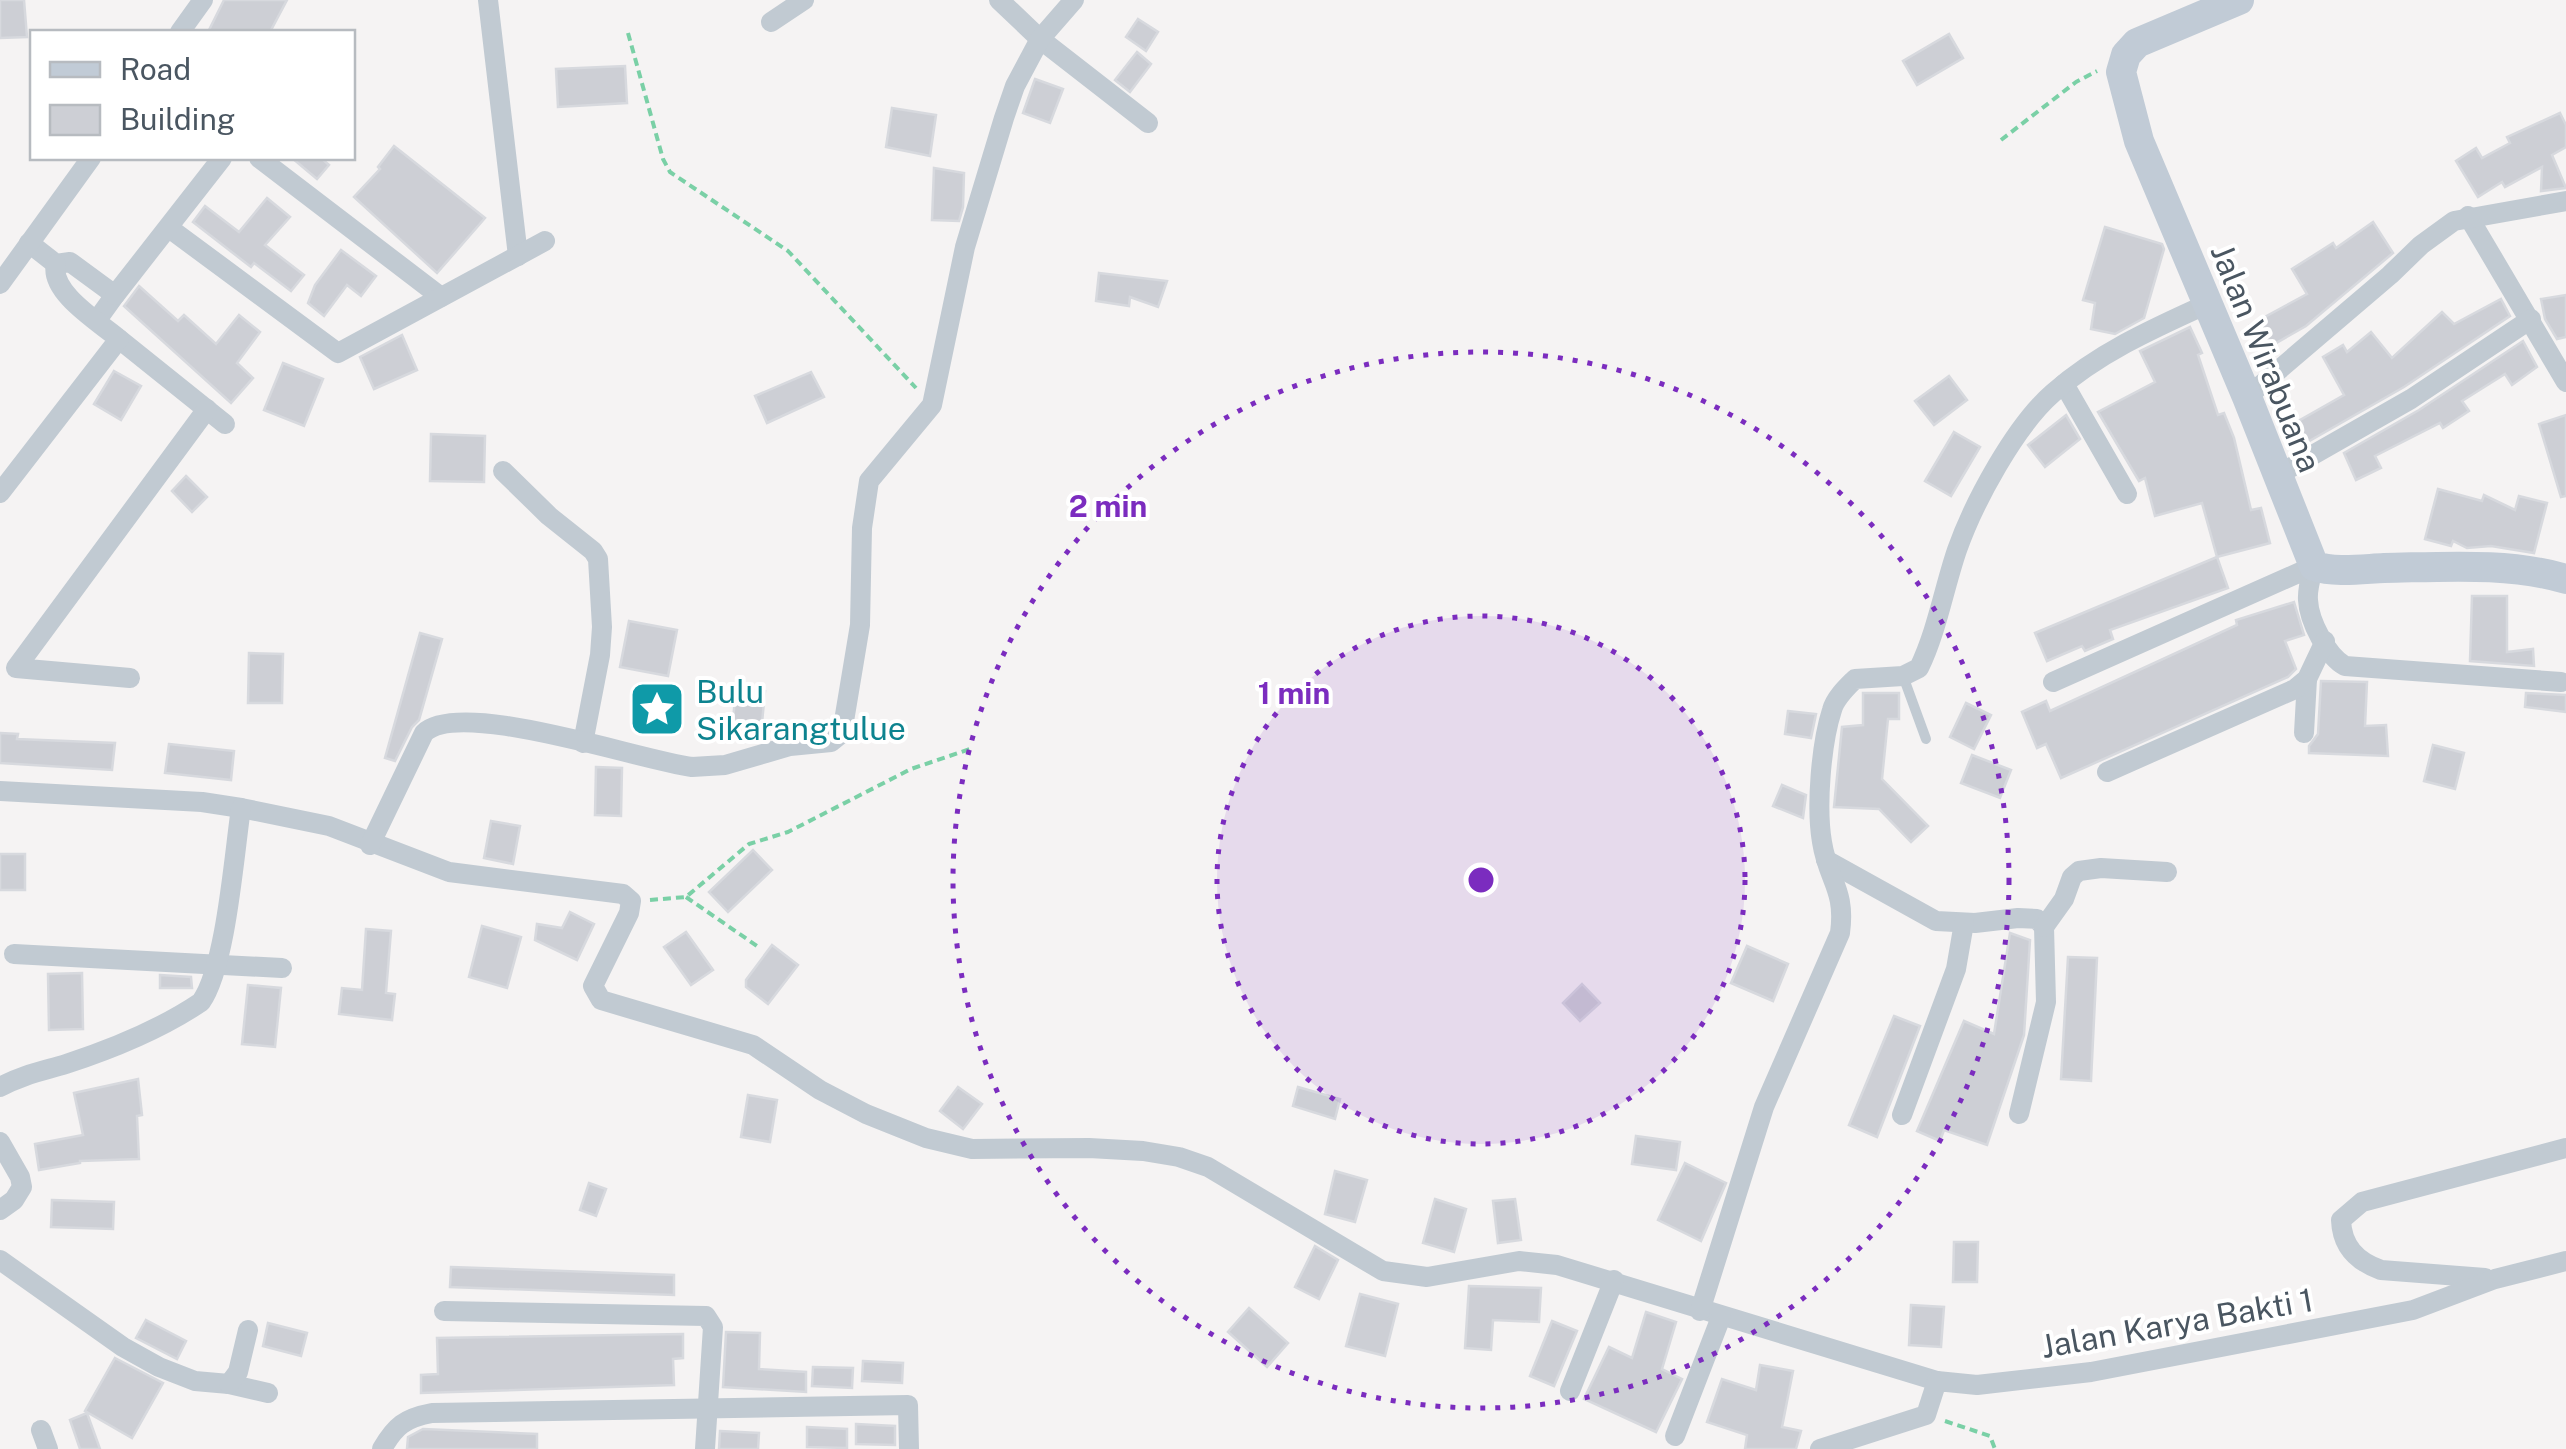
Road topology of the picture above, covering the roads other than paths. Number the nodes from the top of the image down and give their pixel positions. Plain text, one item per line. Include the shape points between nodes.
1 (204, 0) edge
2 (488, 0) edge
3 (804, 0) edge
4 (1000, 0) edge
5 (1074, 0) edge
6 (2238, 0) edge
7 (771, 22) dead end
8 (182, 30) edge
9 (1040, 39) junction
10 (1148, 123) dead end
11 (89, 160) edge
12 (220, 160) edge
13 (262, 160) edge
14 (2566, 200) edge
15 (2468, 216) junction
16 (169, 228) junction
17 (545, 241) dead end
18 (29, 243) junction
19 (518, 256) junction
20 (56, 264) junction
21 (0, 284) edge
22 (115, 295) junction
23 (440, 297) junction
24 (2207, 304) junction
25 (2531, 319) junction
26 (97, 320) junction
27 (119, 339) junction
28 (2566, 382) edge
29 (2064, 384) junction
30 (2247, 397) junction
31 (206, 409) junction
32 (226, 424) dead end
33 (503, 472) dead end
34 (2276, 476) junction
35 (0, 493) edge
36 (2127, 494) dead end
37 (2314, 566) junction
38 (2566, 579) edge
39 (2324, 642) junction
40 (1903, 676) junction
41 (130, 678) dead end
42 (2307, 679) junction
43 (2053, 682) dead end
44 (2561, 682) dead end
45 (2304, 734) dead end
46 (1926, 739) dead end
47 (583, 743) junction
48 (2107, 772) dead end
49 (0, 791) edge
50 (240, 808) junction
51 (370, 844) junction
52 (1826, 860) junction
53 (2167, 872) dead end
54 (1964, 923) junction
55 (2044, 927) junction
56 (14, 954) dead end
57 (218, 963) junction
58 (282, 968) dead end
59 (0, 1086) edge
60 (2019, 1114) dead end
61 (1902, 1115) dead end
62 (0, 1142) edge
63 (2566, 1148) edge
64 (0, 1210) edge
65 (0, 1260) edge
66 (2566, 1261) edge
67 (2495, 1278) junction
68 (1614, 1280) junction
69 (444, 1311) dead end
70 (1710, 1314) junction
71 (248, 1330) dead end
72 (1937, 1381) junction
73 (229, 1384) junction
74 (1570, 1391) dead end
75 (268, 1393) dead end
76 (706, 1410) junction
77 (1675, 1436) dead end
78 (382, 1449) edge
79 (705, 1449) edge
80 (909, 1449) edge
81 (1820, 1449) edge

1 - 8 street
2 - 19 street
3 - 7 street
4 - 9 street
5 - 9 street
6 - 24 street, Jalan Wirabuana via 2137,43 2121,72 2139,141
9 - 10 street
9 - 47 street via 1015,86 971,223 932,405 869,480 860,625 842,733 831,742 712,767
11 - 18 street
12 - 16 street
13 - 23 street
14 - 15 street
15 - 25 street
15 - 30 street via 2420,245
16 - 22 street
16 - 23 street via 338,354
17 - 19 street
18 - 20 street
18 - 21 street
19 - 23 street
20 - 22 street via 70,262
20 - 26 street via 58,287
22 - 26 street
24 - 29 street via 2133,338
24 - 30 street, Jalan Wirabuana
25 - 28 street
25 - 34 street via 2411,400
26 - 27 street
27 - 31 street
27 - 35 street
29 - 36 street
29 - 40 street via 1999,464 1959,546 1924,657
30 - 34 street, Jalan Wirabuana
31 - 32 street
31 - 41 street via 16,668
33 - 47 street via 598,559 600,655
34 - 37 street, Jalan Wirabuana
37 - 38 street via 2502,569
37 - 39 street via 2308,602
37 - 43 street
39 - 42 street
39 - 44 street via 2345,666
40 - 46 lane
40 - 52 street via 1855,679 1835,703 1822,786
42 - 45 street
42 - 48 street via 2246,714
47 - 51 street via 479,721 437,723 424,733
49 - 50 street
50 - 51 street via 329,826
50 - 57 street
51 - 68 street, Jalan Karya Bakti 1 via 450,872 623,894 631,901 629,913 593,986 601,1000 753,1045 820,1090 926,1138 972,1149 1089,1148 1179,1157 1208,1167 1364,1263 1401,1276 1520,1261
52 - 54 street via 1936,921
52 - 70 street via 1843,908 1837,946 1764,1107
53 - 55 street via 2079,870
54 - 55 street via 2018,918 2037,919
54 - 61 street via 1956,969
55 - 60 street via 2046,1002
56 - 57 street
57 - 58 street
57 - 59 street via 208,992 186,1012
62 - 64 street via 22,1187
63 - 67 street via 2362,1202 2341,1220 2346,1244 2367,1265
65 - 73 street via 123,1347 195,1381
66 - 67 street, Jalan Karya Bakti 1
67 - 72 street, Jalan Karya Bakti 1 via 2413,1310 2091,1372 1990,1384
68 - 70 street, Jalan Karya Bakti 1
68 - 74 street
69 - 76 street via 706,1316 713,1327
70 - 72 street, Jalan Karya Bakti 1
70 - 77 street
71 - 73 street
72 - 81 street via 1926,1415
73 - 75 street
76 - 78 street via 432,1414 394,1428
76 - 79 street
76 - 80 street via 908,1405

